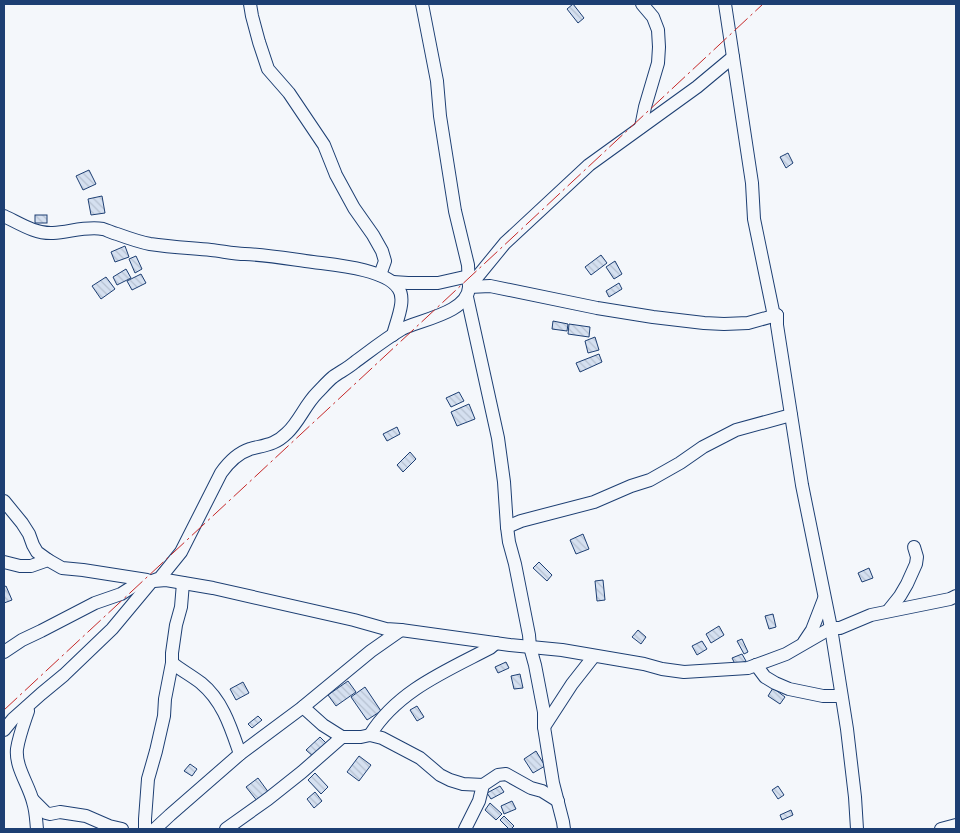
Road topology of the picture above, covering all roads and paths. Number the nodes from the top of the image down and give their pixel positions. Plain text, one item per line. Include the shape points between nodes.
1 (250, 4) edge
2 (422, 4) edge
3 (642, 4) edge
4 (725, 4) edge
5 (733, 57) junction
6 (641, 127) junction
7 (4, 216) edge
8 (380, 275) junction
9 (393, 282) junction
10 (468, 287) junction
11 (778, 315) junction
12 (392, 335) junction
13 (791, 415) junction
14 (4, 501) edge
15 (506, 527) junction
16 (914, 548) dead end
17 (48, 560) junction
18 (4, 562) edge
19 (149, 581) junction
20 (183, 583) junction
21 (956, 596) edge
22 (824, 599) junction
23 (888, 611) junction
24 (831, 628) junction
25 (401, 630) junction
26 (496, 643) junction
27 (802, 644) junction
28 (530, 648) junction
29 (4, 652) edge
30 (594, 656) junction
31 (172, 663) junction
32 (756, 665) junction
33 (841, 696) junction
34 (303, 707) junction
35 (28, 711) dead end
36 (544, 727) junction
37 (4, 730) edge
38 (370, 735) junction
39 (342, 737) junction
40 (240, 754) junction
41 (483, 785) junction
42 (33, 800) junction
43 (558, 801) junction
44 (98, 825) edge
45 (956, 826) edge
46 (37, 829) edge
47 (122, 829) edge
48 (145, 829) edge
49 (155, 829) edge
50 (226, 829) edge
51 (465, 829) edge
52 (564, 829) edge
53 (857, 829) edge
54 (941, 829) edge

1 - 8 street via 268,69 289,93 324,145 336,175 382,251 385,261
2 - 10 street via 437,81 455,210 468,265
3 - 6 street via 653,17 658,30 658,63
4 - 5 street
5 - 6 street
5 - 11 street via 752,183 754,218 774,316
6 - 10 street via 589,165 505,243
7 - 8 street via 45,233 102,229 148,244 347,266
8 - 9 street
9 - 10 street
9 - 12 street via 399,288 402,303
10 - 11 street via 490,286 615,311 704,323 748,322
10 - 12 street via 447,312
10 - 15 street via 498,438
11 - 13 street
12 - 19 street via 332,378 307,405 288,433 274,444 249,450 226,466 181,552 160,578
13 - 15 street via 736,430 650,480 594,502
13 - 22 street
14 - 17 street via 22,523 37,552
15 - 28 street
16 - 23 street via 916,564 900,596
17 - 18 street via 31,566
17 - 19 street via 62,568
19 - 20 street
19 - 29 street via 95,604
19 - 37 street via 112,629
20 - 25 street via 354,620 386,630
20 - 31 street
21 - 23 street
22 - 24 street
22 - 27 street via 812,630
23 - 24 street via 840,628
24 - 27 street
24 - 33 street
25 - 26 street
25 - 34 street
26 - 28 street
26 - 38 street via 400,699
27 - 32 street
28 - 30 street
28 - 36 street via 544,712
30 - 32 street via 684,672
30 - 36 street
31 - 40 street via 201,683 218,702 227,716
31 - 48 street via 164,716 148,779
32 - 33 street via 775,683 789,689
33 - 53 street
34 - 39 street
34 - 40 street
35 - 42 street via 17,751
36 - 43 street
38 - 39 street
38 - 41 street via 420,758 450,780
39 - 50 street via 268,799
40 - 49 street
41 - 43 street via 498,775 506,774
41 - 51 street
42 - 44 street via 50,814 60,812 86,816
42 - 46 street
43 - 52 street
44 - 47 street
45 - 54 street

